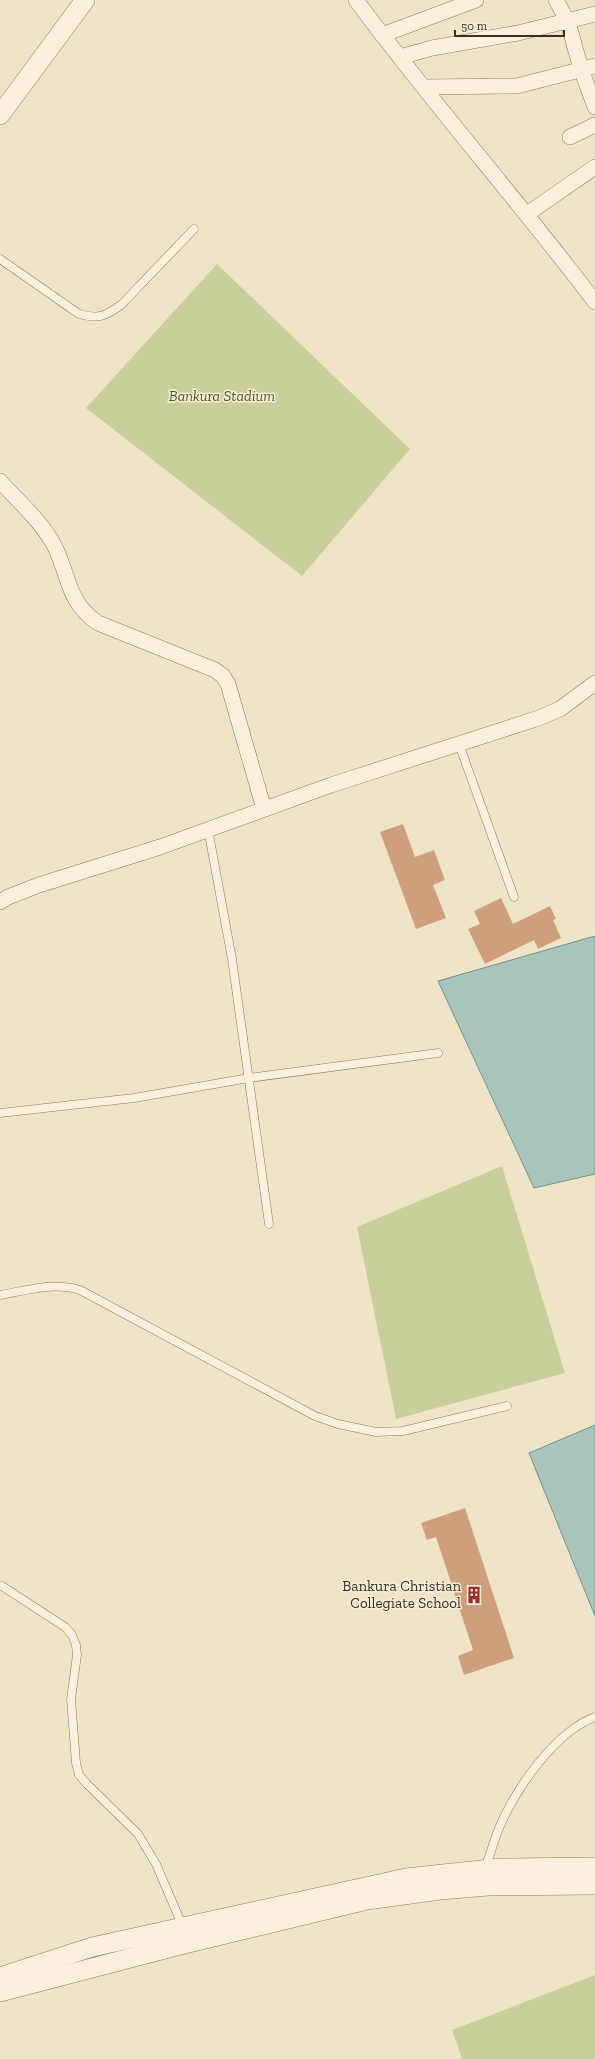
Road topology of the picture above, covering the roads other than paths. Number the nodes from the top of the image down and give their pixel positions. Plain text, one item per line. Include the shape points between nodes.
1 (86, 0) edge
2 (356, 0) edge
3 (476, 0) edge
4 (556, 0) edge
5 (595, 14) edge
6 (568, 22) junction
7 (382, 35) junction
8 (400, 57) junction
9 (588, 68) edge
10 (424, 87) junction
11 (595, 107) edge
12 (0, 115) edge
13 (595, 125) edge
14 (570, 137) dead end
15 (595, 167) edge
16 (527, 214) junction
17 (194, 229) dead end
18 (0, 259) edge
19 (595, 302) edge
20 (0, 481) edge
21 (595, 683) edge
22 (459, 744) junction
23 (264, 810) junction
24 (208, 830) junction
25 (514, 897) dead end
26 (0, 902) edge
27 (438, 1053) dead end
28 (248, 1078) junction
29 (0, 1113) edge
30 (269, 1224) dead end
31 (0, 1295) edge
32 (507, 1406) dead end
33 (2, 1586) dead end
34 (595, 1717) edge
35 (595, 1867) edge
36 (485, 1870) junction
37 (595, 1885) edge
38 (183, 1927) junction
39 (0, 1977) edge
40 (0, 1992) edge

1 - 12 street
2 - 7 street
3 - 7 street
4 - 6 street
5 - 6 street
6 - 8 street via 432,48
6 - 9 street
7 - 8 street
8 - 10 street
9 - 10 street via 517,86
9 - 11 street
10 - 16 street
13 - 14 street
15 - 16 street
16 - 19 street
17 - 18 lane via 121,305 107,315 94,318 79,314
20 - 23 street via 39,524 54,545 70,589 86,615 98,623 205,666 223,676 228,684
21 - 22 street via 574,700 553,712
22 - 23 street via 331,785
22 - 25 lane
23 - 24 street
24 - 26 street via 39,885
24 - 28 lane via 232,958
27 - 28 lane
28 - 29 lane via 134,1098
28 - 30 lane
31 - 32 lane via 64,1285 80,1290 301,1409 338,1424 376,1432 403,1431
33 - 38 lane via 65,1627 72,1635 77,1655 71,1699 79,1774 86,1784 138,1834 156,1864
34 - 36 lane via 586,1720 563,1736 542,1757 501,1825
35 - 36 street
36 - 38 street via 406,1878
37 - 40 street via 488,1886 367,1900
38 - 39 street via 92,1947

